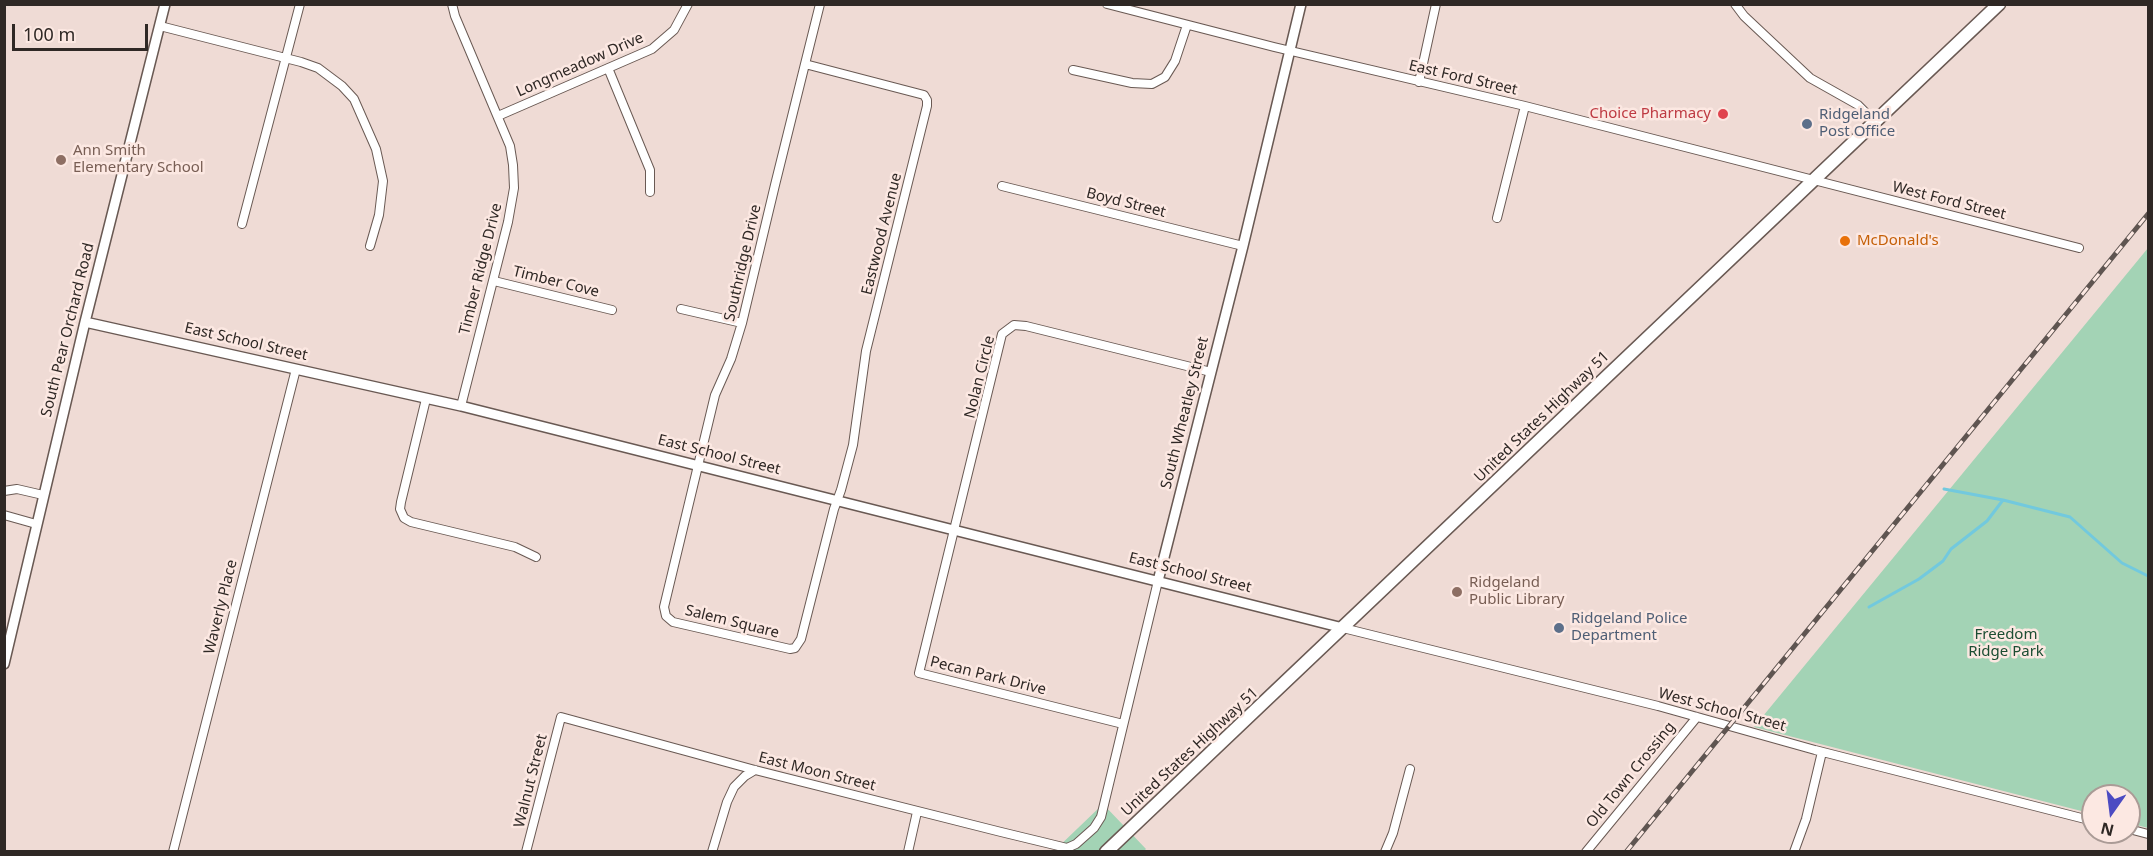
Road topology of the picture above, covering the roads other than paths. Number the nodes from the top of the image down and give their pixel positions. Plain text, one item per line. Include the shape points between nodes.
1 (165, 4) edge
2 (300, 4) edge
3 (452, 4) edge
4 (688, 4) edge
5 (820, 4) edge
6 (1107, 4) edge
7 (1301, 4) edge
8 (1436, 4) edge
9 (1735, 4) edge
10 (1998, 4) edge
11 (1187, 25) junction
12 (160, 26) junction
13 (1290, 51) junction
14 (287, 58) junction
15 (805, 64) junction
16 (608, 68) junction
17 (1073, 70) dead end
18 (1419, 82) junction
19 (1525, 106) junction
20 (498, 116) junction
21 (1875, 122) junction
22 (1813, 181) junction
23 (1002, 186) dead end
24 (650, 192) dead end
25 (1497, 218) dead end
26 (242, 224) dead end
27 (370, 246) dead end
28 (1243, 246) junction
29 (2079, 248) dead end
30 (494, 281) junction
31 (681, 309) dead end
32 (612, 310) dead end
33 (85, 322) junction
34 (742, 323) junction
35 (296, 369) junction
36 (1211, 372) junction
37 (426, 399) junction
38 (461, 406) junction
39 (698, 465) junction
40 (4, 491) edge
41 (43, 495) junction
42 (837, 500) junction
43 (4, 515) edge
44 (36, 524) junction
45 (956, 530) junction
46 (536, 557) dead end
47 (1158, 581) junction
48 (1343, 627) junction
49 (4, 664) edge
50 (561, 717) joint
51 (1697, 717) junction
52 (1123, 724) junction
53 (1822, 752) junction
54 (1410, 769) dead end
55 (755, 770) junction
56 (917, 812) junction
57 (2081, 818) edge
58 (1067, 848) joint
59 (173, 852) edge
60 (526, 852) edge
61 (712, 852) edge
62 (908, 852) edge
63 (1107, 852) edge
64 (1385, 852) edge
65 (1586, 852) edge
66 (1794, 852) edge

1 - 12 street, South Pear Orchard Road
2 - 14 street
3 - 20 street, Timber Ridge Drive
4 - 16 street, Longmeadow Drive via 665,40
5 - 15 street, Southridge Drive
6 - 11 street, East Ford Street
7 - 13 street, South Wheatley Street
8 - 18 street
9 - 21 street via 1810,78 1858,105
10 - 21 main road, United States Highway 51
11 - 13 street, East Ford Street
11 - 17 street via 1175,61 1165,77 1152,84
12 - 14 street
12 - 33 street, South Pear Orchard Road
13 - 18 street, East Ford Street
13 - 28 street, South Wheatley Street
14 - 26 street
14 - 27 street via 318,68 354,99 376,149 383,181
15 - 34 street, Southridge Drive
15 - 42 street, Eastwood Avenue via 924,95 927,100 866,351 854,444
16 - 20 street, Longmeadow Drive
16 - 24 street via 650,170
18 - 19 street, East Ford Street
19 - 22 street, East Ford Street
19 - 25 street
20 - 30 street, Timber Ridge Drive via 510,146 514,188
21 - 22 main road, United States Highway 51
22 - 29 street, West Ford Street
22 - 48 main road, United States Highway 51
23 - 28 street, Boyd Street
28 - 36 street, South Wheatley Street
30 - 32 street, Timber Cove
30 - 38 street, Timber Ridge Drive
31 - 34 street
33 - 35 street, East School Street
33 - 41 street, South Pear Orchard Road
34 - 39 street, Southridge Drive via 715,395
35 - 37 street, East School Street
35 - 59 street, Waverly Place
36 - 45 street, Nolan Circle via 1014,325 1002,334
36 - 47 street, South Wheatley Street
37 - 38 street, East School Street
37 - 46 street via 401,502 404,518 515,547
38 - 39 street, East School Street
39 - 42 street, East School Street
39 - 42 street, Salem Square via 664,607 673,622 795,648 801,639
40 - 41 street via 17,489
41 - 44 street, South Pear Orchard Road
42 - 45 street, East School Street
43 - 44 street
44 - 49 street, South Pear Orchard Road
45 - 47 street, East School Street
45 - 52 street, Pecan Park Drive via 919,673
47 - 48 street, East School Street
47 - 52 street, South Wheatley Street
48 - 51 street, West School Street
48 - 63 main road, United States Highway 51
50 - 55 street, East Moon Street
50 - 60 street, Walnut Street
51 - 53 street, West School Street
51 - 65 street, Old Town Crossing
52 - 58 street, South Wheatley Street via 1101,817 1094,828
53 - 57 street, West School Street
53 - 66 street
54 - 64 street
55 - 56 street, East Moon Street
55 - 61 street via 734,788
56 - 58 street, East Moon Street
56 - 62 street

